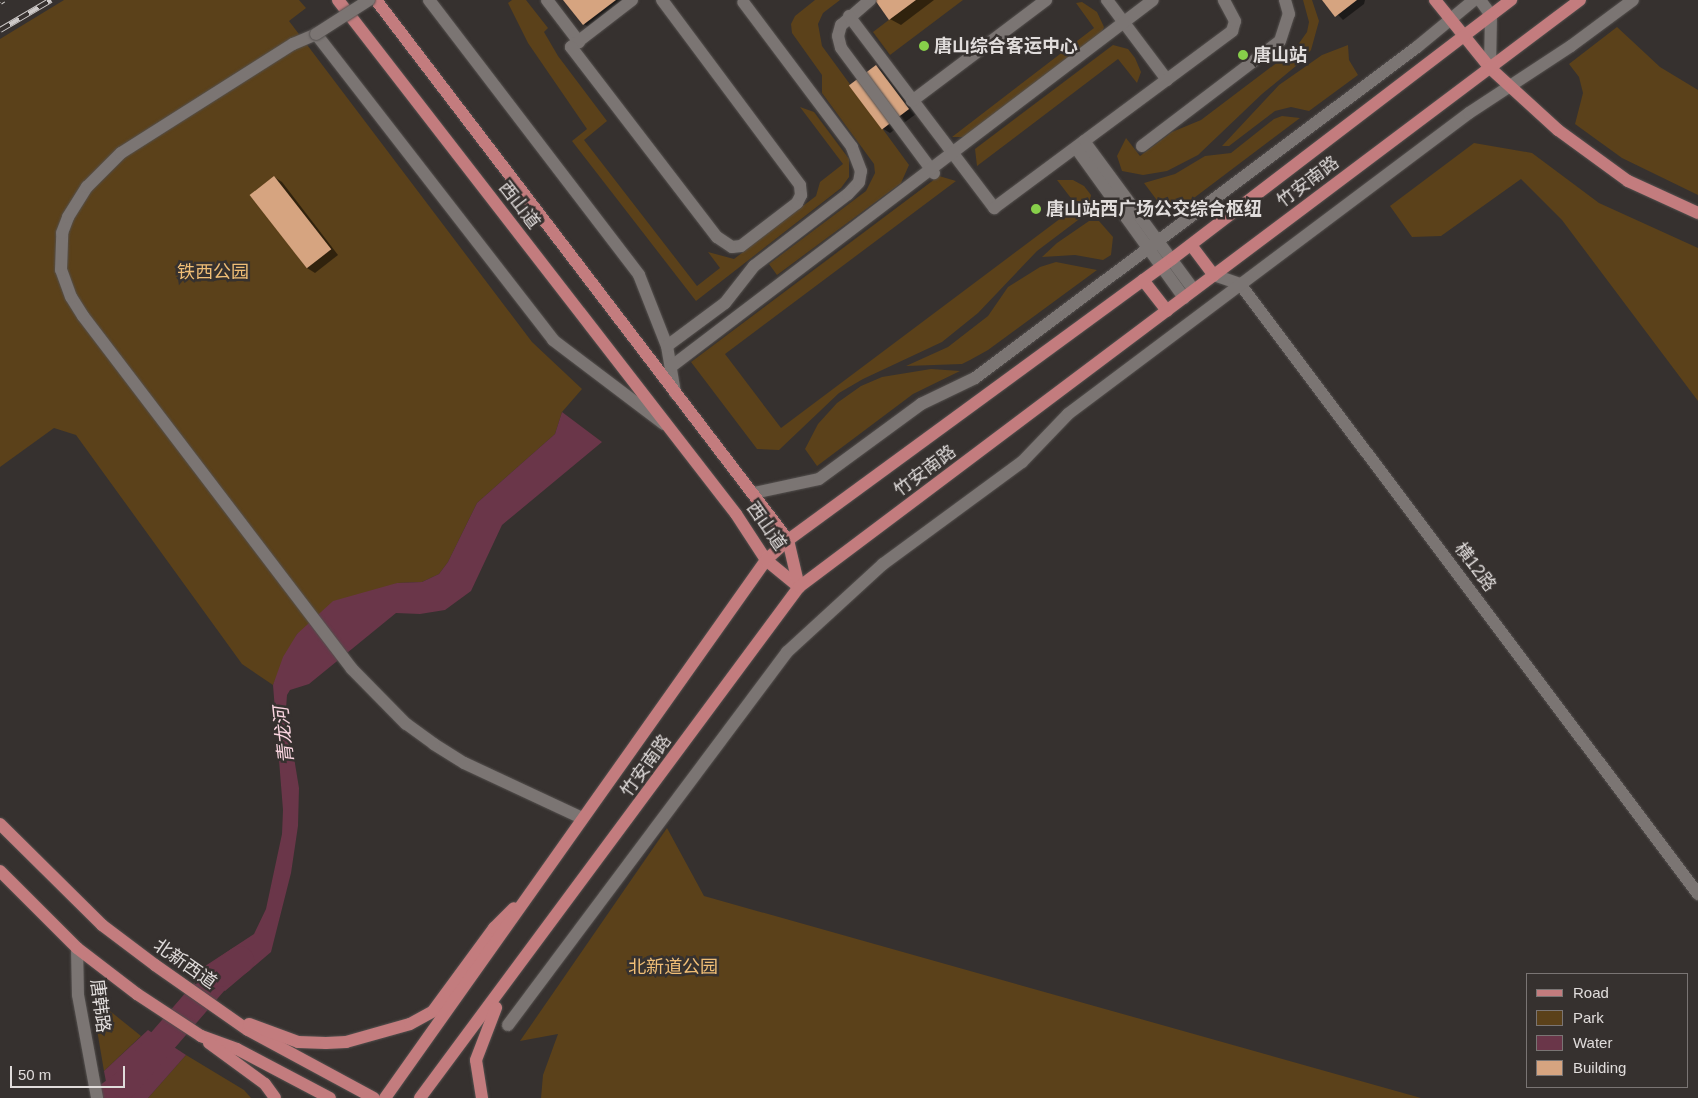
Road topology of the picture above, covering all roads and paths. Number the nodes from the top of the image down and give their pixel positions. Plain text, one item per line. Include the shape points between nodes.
1 (338, 0) edge
2 (369, 0) edge
3 (376, 0) edge
4 (429, 0) edge
5 (547, 0) edge
6 (632, 0) edge
7 (662, 0) edge
8 (870, 0) edge
9 (1046, 0) edge
10 (1107, 0) edge
11 (1153, 0) edge
12 (1163, 0) edge
13 (1224, 0) edge
14 (1284, 0) edge
15 (1435, 0) edge
16 (1474, 0) edge
17 (1480, 0) edge
18 (1511, 0) edge
19 (1580, 0) edge
20 (1633, 0) edge
21 (743, 2) dead end
22 (1491, 15) junction
23 (849, 16) junction
24 (1450, 20) junction
25 (1125, 25) junction
26 (316, 34) junction
27 (1464, 38) junction
28 (578, 42) junction
29 (1490, 68) junction
30 (1167, 80) junction
31 (1509, 86) junction
32 (912, 101) junction
33 (1080, 145) junction
34 (1142, 146) dead end
35 (952, 155) junction
36 (932, 171) junction
37 (1698, 213) edge
38 (1191, 245) junction
39 (1154, 246) junction
40 (1167, 263) junction
41 (1214, 275) junction
42 (1143, 280) junction
43 (1240, 284) junction
44 (1189, 294) junction
45 (1167, 311) junction
46 (667, 346) junction
47 (688, 362) dead end
48 (672, 366) junction
49 (675, 393) junction
50 (672, 430) junction
51 (754, 493) junction
52 (788, 540) junction
53 (766, 560) junction
54 (799, 587) junction
55 (582, 818) junction
56 (0, 824) edge
57 (0, 871) edge
58 (542, 879) junction
59 (1698, 894) edge
60 (77, 948) junction
61 (510, 980) junction
62 (231, 1017) junction
63 (508, 1025) dead end
64 (201, 1036) junction
65 (97, 1098) edge
66 (275, 1098) edge
67 (330, 1098) edge
68 (374, 1098) edge
69 (385, 1098) edge
70 (420, 1098) edge
71 (482, 1098) edge

1 - 50 main road, 西山道
2 - 26 street, bridge
3 - 49 main road, 西山道
4 - 46 street via 639,276
5 - 28 street
6 - 28 street
7 - 28 street via 800,185 802,195 797,203 741,246 724,244 717,237 571,48
8 - 23 street
9 - 32 street
10 - 25 street
11 - 25 street
12 - 25 street
13 - 30 street via 1235,22 1232,31
14 - 34 street via 1289,14 1280,41
15 - 24 main road
16 - 24 street
17 - 22 street
18 - 22 main road, 竹安南路
19 - 29 main road, 竹安南路
20 - 31 street
21 - 46 street via 852,147 862,172 848,194 754,266 725,303
22 - 27 main road, 竹安南路
22 - 29 street
23 - 32 street
23 - 36 street via 841,25 838,36 841,48
24 - 27 main road
24 - 39 street
25 - 30 street
25 - 35 street
26 - 50 street via 553,340
26 - 55 street via 147,134 106,165 76,202 62,234 59,250 64,281 83,316 352,669 406,724 434,744 464,763
27 - 29 main road
27 - 38 main road, 竹安南路
29 - 31 main road
29 - 41 main road, 竹安南路
30 - 33 street
31 - 37 main road via 1592,158 1670,203
31 - 43 street via 1468,113
32 - 35 street
33 - 35 street via 994,208
33 - 39 street
35 - 36 street
36 - 47 street
36 - 48 street
38 - 40 main road, 竹安南路
38 - 41 main road
39 - 40 street
39 - 51 street via 975,378 921,404 819,479
40 - 42 main road, 竹安南路
40 - 44 street
41 - 43 street
41 - 44 main road, 竹安南路
42 - 45 main road
42 - 52 main road, 竹安南路
43 - 59 street, 横12路
43 - 63 street via 1068,414 1022,462 883,564 787,652
44 - 45 main road, 竹安南路
45 - 54 main road, 竹安南路
46 - 48 street
48 - 49 street
49 - 51 main road, 西山道
50 - 53 main road, 西山道 via 736,514
51 - 52 main road, 西山道
52 - 53 main road, 竹安南路
52 - 54 main road, 西山道
53 - 54 main road, 西山道
53 - 55 main road, 竹安南路
54 - 61 main road, 竹安南路
55 - 58 main road, 竹安南路
56 - 62 main road, 北新西道 via 102,925
57 - 60 main road
58 - 62 main road via 494,928 433,1011 410,1024 346,1042 298,1042
58 - 69 main road, 竹安南路
60 - 64 main road via 137,994
60 - 65 street, 唐韩路 via 78,995
61 - 70 main road, 竹安南路
61 - 71 main road via 485,1029 476,1060
62 - 68 main road, 北新西道 via 248,1030
64 - 66 main road via 265,1084
64 - 67 main road via 237,1049

